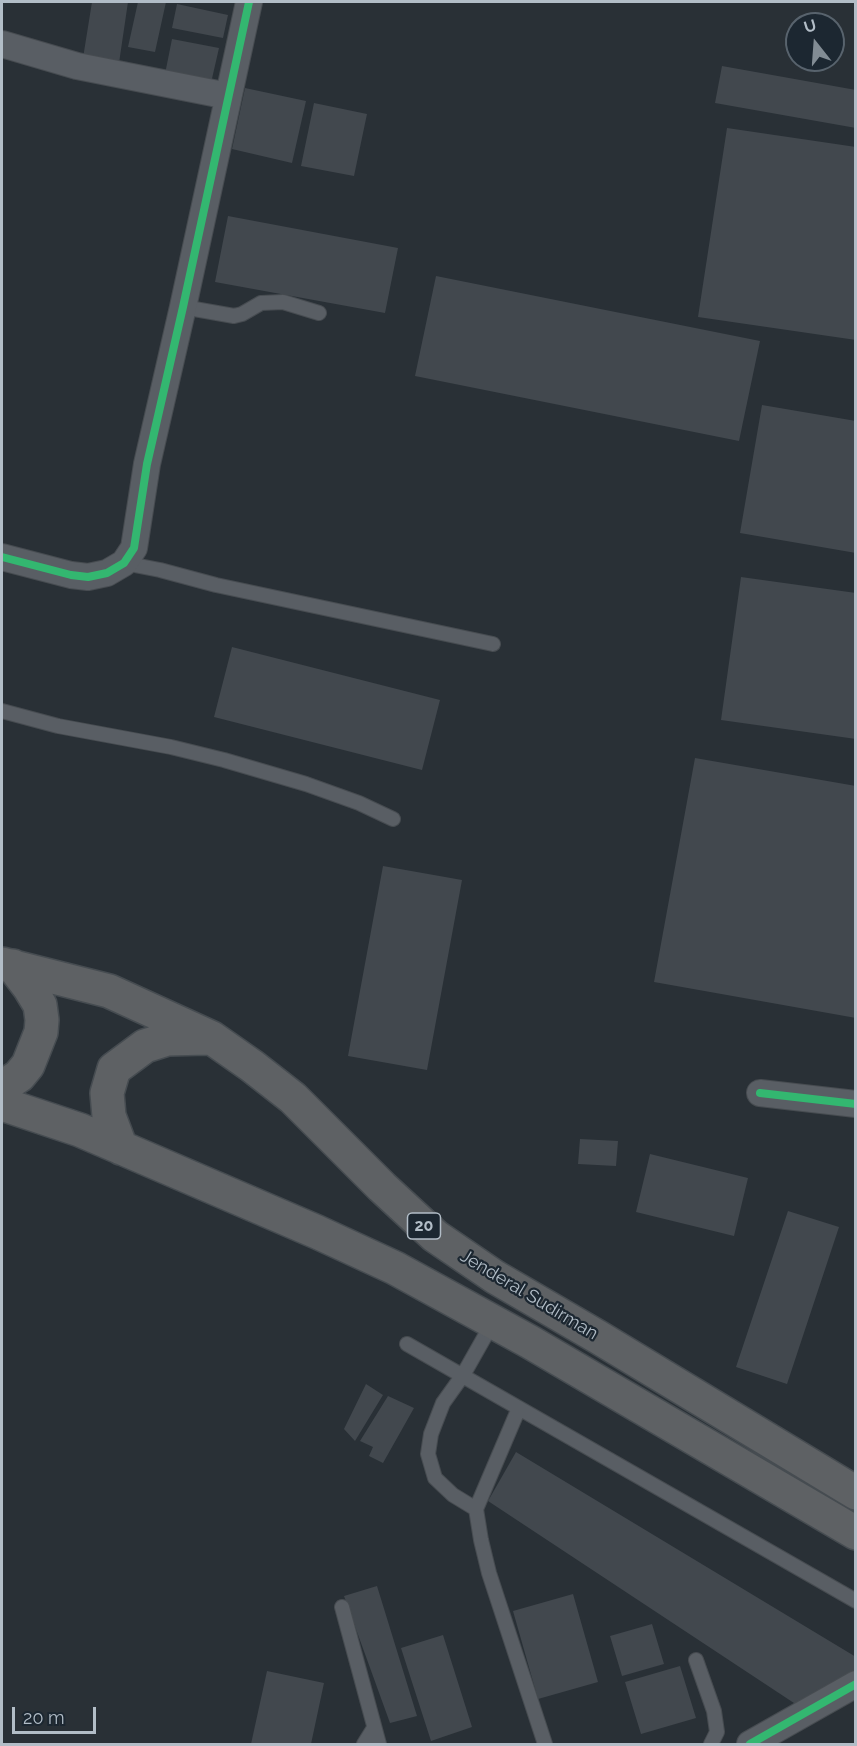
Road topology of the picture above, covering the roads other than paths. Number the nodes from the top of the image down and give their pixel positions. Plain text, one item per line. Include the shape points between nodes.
1 (249, 2) edge
2 (2, 44) edge
3 (228, 96) junction
4 (183, 307) junction
5 (319, 313) dead end
6 (2, 557) edge
7 (124, 563) junction
8 (493, 644) dead end
9 (2, 711) edge
10 (393, 819) dead end
11 (7, 965) edge
12 (212, 1038) junction
13 (2, 1087) edge
14 (760, 1093) dead end
15 (2, 1104) edge
16 (855, 1104) edge
17 (121, 1148) junction
18 (493, 1322) junction
19 (407, 1344) dead end
20 (463, 1375) junction
21 (519, 1408) junction
22 (855, 1493) edge
23 (476, 1509) junction
24 (855, 1533) edge
25 (855, 1601) edge
26 (342, 1607) dead end
27 (696, 1660) dead end
28 (855, 1684) edge
29 (374, 1728) junction
30 (364, 1744) edge
31 (379, 1744) edge
32 (545, 1744) edge
33 (711, 1744) edge
34 (750, 1744) edge

1 - 3 street
2 - 3 street via 77,66
3 - 4 street
4 - 5 lane via 234,316 261,303 282,302
4 - 7 street via 147,464 134,548
6 - 7 street via 88,577 107,573
7 - 8 lane
9 - 10 lane via 224,760 306,784
11 - 12 highway, Jenderal Sudirman / 20 via 110,991
11 - 13 highway via 29,987 40,1005 42,1020 28,1065
12 - 17 highway via 167,1039 146,1046 114,1069 107,1093 109,1116
12 - 22 highway, Jenderal Sudirman / 20 via 293,1098 435,1236 495,1277
14 - 16 street
15 - 17 highway
17 - 18 highway via 395,1268
18 - 20 lane
18 - 24 highway
19 - 20 lane
20 - 21 lane
20 - 23 lane via 443,1403 428,1454 435,1478
21 - 23 lane
21 - 25 lane
23 - 32 lane via 489,1573
26 - 29 lane
27 - 33 lane via 714,1711 717,1732
28 - 34 street
29 - 30 lane
29 - 31 lane

